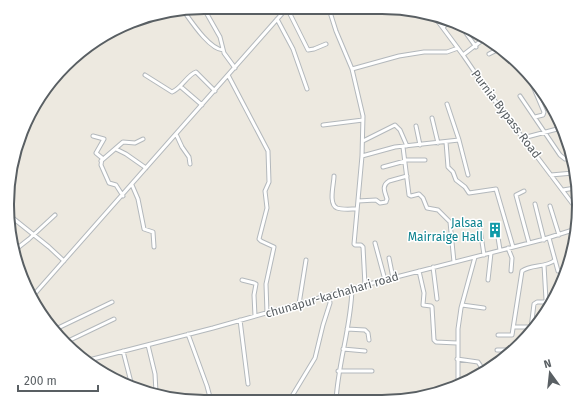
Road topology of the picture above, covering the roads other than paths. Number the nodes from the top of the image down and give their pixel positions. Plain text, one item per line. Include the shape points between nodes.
1 (207, 14) edge
2 (282, 14) edge
3 (290, 14) edge
4 (331, 14) edge
5 (187, 15) edge
6 (278, 19) junction
7 (439, 23) edge
8 (445, 25) edge
9 (443, 28) junction
10 (467, 35) edge
11 (481, 42) edge
12 (326, 44) dead end
13 (476, 46) junction
14 (458, 48) junction
15 (223, 50) junction
16 (494, 51) edge
17 (489, 54) dead end
18 (463, 56) junction
19 (235, 68) junction
20 (352, 69) junction
21 (145, 75) dead end
22 (228, 75) junction
23 (181, 87) junction
24 (307, 89) dead end
25 (215, 91) junction
26 (520, 96) dead end
27 (538, 96) edge
28 (447, 104) dead end
29 (202, 105) junction
30 (535, 117) junction
31 (432, 118) dead end
32 (363, 120) junction
33 (323, 125) dead end
34 (416, 126) dead end
35 (556, 129) edge
36 (544, 131) junction
37 (176, 134) junction
38 (93, 136) dead end
39 (523, 138) junction
40 (143, 139) dead end
41 (459, 140) junction
42 (363, 141) junction
43 (446, 142) junction
44 (438, 143) junction
45 (420, 145) junction
46 (405, 147) junction
47 (116, 149) junction
48 (362, 156) junction
49 (567, 159) edge
50 (425, 160) dead end
51 (405, 161) junction
52 (102, 162) junction
53 (190, 164) dead end
54 (383, 167) dead end
55 (146, 168) junction
56 (569, 173) edge
57 (552, 175) junction
58 (334, 176) dead end
59 (407, 176) junction
60 (468, 176) dead end
61 (132, 185) junction
62 (571, 189) edge
63 (563, 190) junction
64 (524, 191) dead end
65 (123, 196) junction
66 (358, 201) junction
67 (572, 203) edge
68 (535, 204) dead end
69 (550, 206) dead end
70 (357, 209) junction
71 (55, 215) dead end
72 (14, 220) edge
73 (479, 222) dead end
74 (496, 225) dead end
75 (570, 231) edge
76 (559, 234) junction
77 (33, 235) junction
78 (549, 238) junction
79 (544, 240) junction
80 (375, 243) dead end
81 (529, 243) junction
82 (19, 247) edge
83 (154, 247) dead end
84 (513, 247) junction
85 (508, 248) junction
86 (500, 250) junction
87 (491, 253) junction
88 (484, 255) junction
89 (475, 257) junction
90 (389, 258) dead end
91 (306, 260) dead end
92 (555, 260) junction
93 (64, 261) junction
94 (454, 262) junction
95 (544, 265) junction
96 (433, 267) junction
97 (419, 271) junction
98 (511, 271) dead end
99 (560, 271) edge
100 (393, 278) junction
101 (242, 280) dead end
102 (385, 280) junction
103 (488, 280) dead end
104 (364, 285) junction
105 (352, 289) junction
106 (36, 292) edge
107 (330, 295) junction
108 (437, 299) dead end
109 (546, 300) edge
110 (112, 302) dead end
111 (545, 302) edge
112 (299, 304) junction
113 (462, 305) junction
114 (484, 308) dead end
115 (267, 313) junction
116 (255, 316) junction
117 (114, 319) dead end
118 (240, 320) junction
119 (532, 322) edge
120 (59, 327) edge
121 (514, 327) junction
122 (527, 327) edge
123 (347, 329) junction
124 (188, 334) junction
125 (498, 336) dead end
126 (71, 340) edge
127 (369, 340) dead end
128 (457, 343) junction
129 (148, 345) junction
130 (343, 349) junction
131 (497, 350) dead end
132 (504, 350) edge
133 (123, 351) junction
134 (366, 351) dead end
135 (93, 359) edge
136 (457, 359) junction
137 (481, 367) edge
138 (338, 371) junction
139 (372, 371) dead end
140 (458, 378) edge
141 (130, 379) edge
142 (248, 384) dead end
143 (156, 389) edge
144 (209, 395) edge
145 (293, 395) edge
146 (336, 395) edge

1 - 15 street via 220,37
2 - 6 street
3 - 12 street via 308,50
4 - 20 street
5 - 15 street via 208,42
6 - 19 street
6 - 24 street via 293,49
7 - 9 street, Purnia Bypass Road
8 - 9 street
9 - 14 street, Purnia Bypass Road
10 - 13 street
11 - 13 street
13 - 18 street
14 - 18 street, Purnia Bypass Road
14 - 20 street via 447,52 399,56
15 - 19 street
16 - 17 street
18 - 39 street, Purnia Bypass Road
19 - 22 street
20 - 32 street
21 - 23 street via 172,92
22 - 25 street
22 - 115 street via 268,151 269,182 265,191 267,208 259,239 274,247 266,284
23 - 25 street via 196,72
23 - 29 street
25 - 29 street
26 - 30 street
27 - 30 street via 544,112 543,115
28 - 41 street
29 - 37 street
30 - 36 street
31 - 44 street
32 - 33 street
32 - 42 street
34 - 45 street
35 - 36 street
36 - 39 street
36 - 49 street via 560,155
37 - 53 street via 189,157
37 - 55 street
38 - 52 street via 105,140 96,151
39 - 57 street, Purnia Bypass Road
40 - 47 street via 135,143 124,142
41 - 43 street
41 - 60 street
42 - 46 street via 395,126 400,130
42 - 48 street
43 - 44 street
43 - 84 street via 448,167 469,193 496,189
44 - 45 street
45 - 46 street
46 - 48 street
46 - 51 street
47 - 52 street
47 - 55 street
48 - 66 street
50 - 51 street
51 - 54 street
51 - 59 street
52 - 65 street via 109,183 116,185
55 - 61 street
56 - 57 street
57 - 63 street, Purnia Bypass Road
58 - 70 street via 333,204 338,208
59 - 66 street via 386,183 386,202
59 - 94 street via 410,196 419,194 427,208 438,210 450,222
61 - 65 street
61 - 83 street via 138,199 144,229 153,232
62 - 63 street
63 - 67 street, Purnia Bypass Road
64 - 81 street via 516,195
65 - 93 street
66 - 70 street
68 - 79 street
69 - 76 street
70 - 104 street via 354,244 363,247
71 - 77 street
72 - 77 street
73 - 88 street
74 - 86 street
75 - 76 street, chunapur-kachahari road
76 - 78 street, chunapur-kachahari road
77 - 82 street
77 - 93 street
78 - 79 street, chunapur-kachahari road
78 - 92 street
79 - 81 street, chunapur-kachahari road
80 - 102 street
81 - 84 street, chunapur-kachahari road
84 - 85 street, chunapur-kachahari road
85 - 86 street, chunapur-kachahari road
85 - 98 street via 512,258
86 - 87 street, chunapur-kachahari road
87 - 88 street, chunapur-kachahari road
87 - 103 street
88 - 89 street, chunapur-kachahari road
89 - 94 street, chunapur-kachahari road
89 - 113 street
90 - 100 street
91 - 112 street
92 - 95 street
92 - 99 street
93 - 106 street
94 - 96 street, chunapur-kachahari road
95 - 109 street
95 - 121 street via 522,271
96 - 97 street, chunapur-kachahari road
96 - 108 street
97 - 100 street, chunapur-kachahari road
97 - 128 street via 424,293 423,305 432,307 434,340
100 - 102 street, chunapur-kachahari road
101 - 116 street via 256,284
102 - 104 street, chunapur-kachahari road
104 - 105 street, chunapur-kachahari road
105 - 107 street, chunapur-kachahari road
105 - 123 street
107 - 112 street, chunapur-kachahari road
107 - 145 street via 315,358
110 - 120 street
111 - 119 street via 534,304
112 - 115 street, chunapur-kachahari road
113 - 114 street
113 - 128 street
115 - 116 street, chunapur-kachahari road
116 - 118 street, chunapur-kachahari road
117 - 126 street
118 - 124 street, chunapur-kachahari road
118 - 142 street
121 - 122 street
121 - 125 street via 512,336
123 - 127 street via 365,330
123 - 130 street
124 - 129 street, chunapur-kachahari road
124 - 144 street
128 - 136 street
129 - 133 street, chunapur-kachahari road
129 - 143 street via 156,374
130 - 134 street
130 - 138 street
131 - 132 street
133 - 135 street, chunapur-kachahari road
133 - 141 street
136 - 137 street via 478,362
136 - 140 street
138 - 139 street
138 - 146 street

